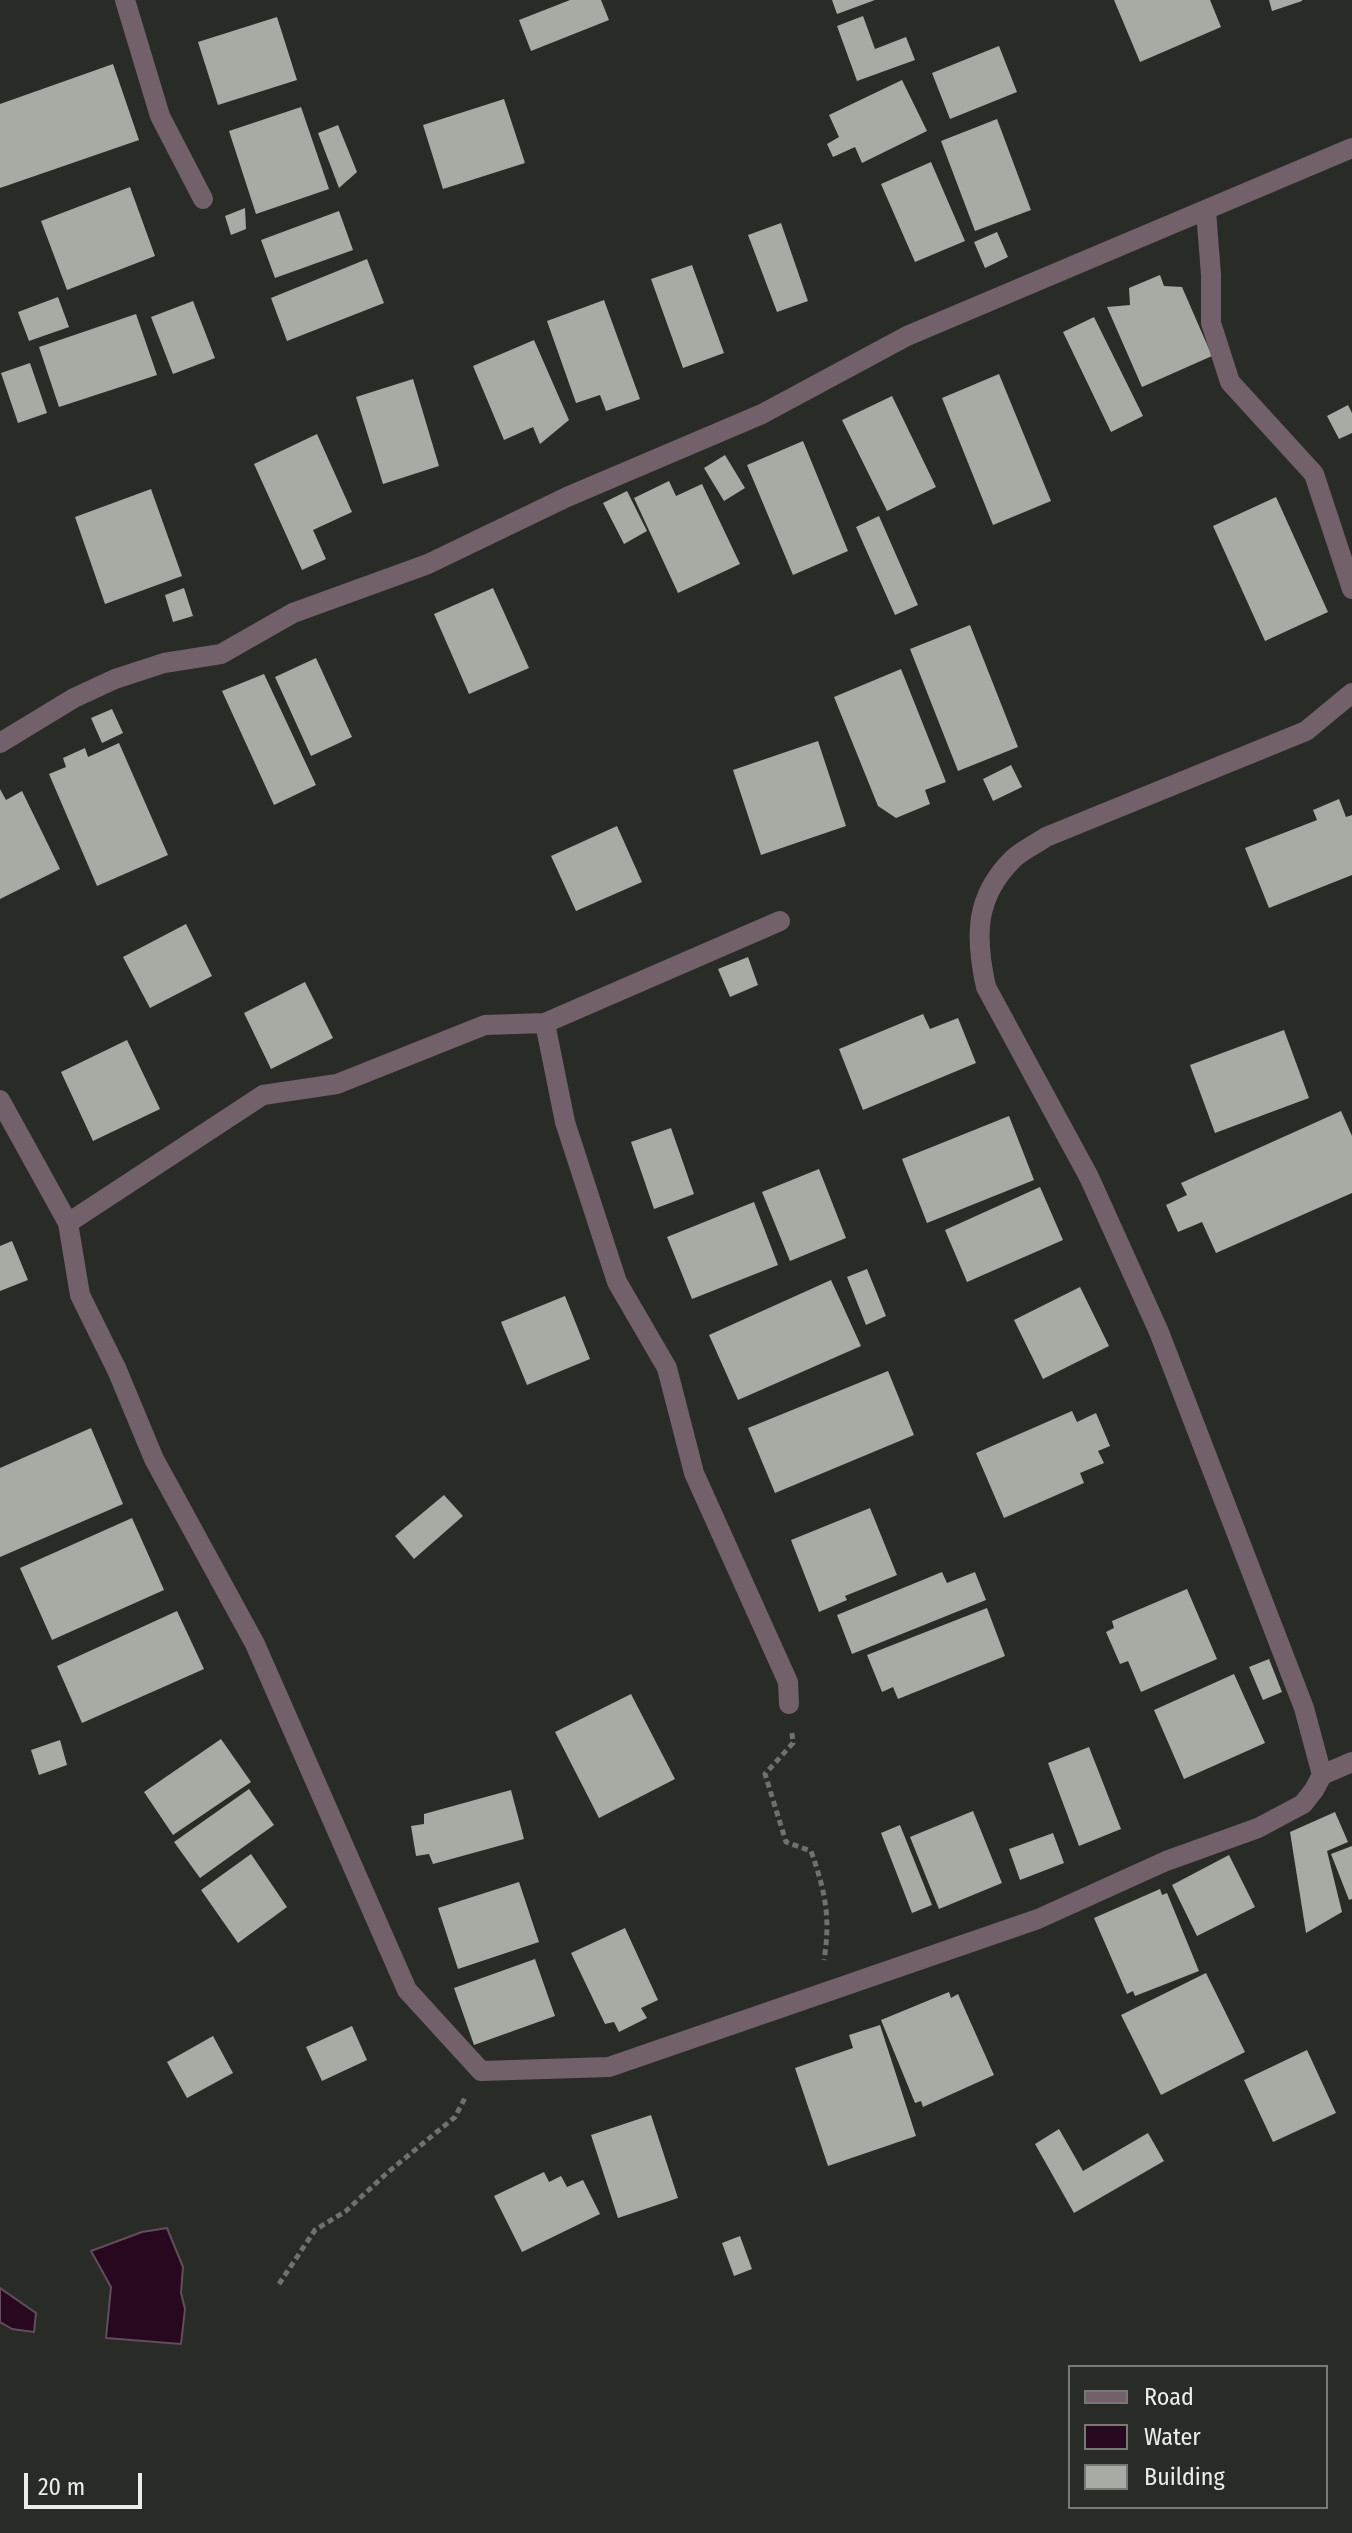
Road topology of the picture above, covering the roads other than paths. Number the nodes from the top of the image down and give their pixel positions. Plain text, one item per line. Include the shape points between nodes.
1 (125, 0) edge
2 (1352, 148) edge
3 (203, 199) dead end
4 (1206, 211) junction
5 (1352, 589) edge
6 (1352, 693) edge
7 (0, 743) edge
8 (780, 921) dead end
9 (545, 1023) junction
10 (0, 1100) edge
11 (68, 1223) junction
12 (789, 1704) road end
13 (1352, 1762) edge
14 (1322, 1775) junction

1 - 3 street via 160,116
2 - 4 street
4 - 5 street via 1211,323 1230,382 1314,474
4 - 7 street via 907,336 762,414 567,497 428,564 293,613 221,654 164,663 115,679
6 - 14 street via 1306,731 1046,837 1014,858 993,885 979,918 978,953 986,987 1089,1177 1159,1332 1304,1708
8 - 9 street
9 - 11 street via 485,1025 337,1084 263,1095
9 - 12 street via 565,1122 617,1282 667,1368 694,1473 788,1682
10 - 11 street
11 - 14 street via 80,1295 154,1459 255,1644 407,1990 481,2071 609,2067 1038,1919 1166,1861 1258,1828 1303,1804
13 - 14 street

